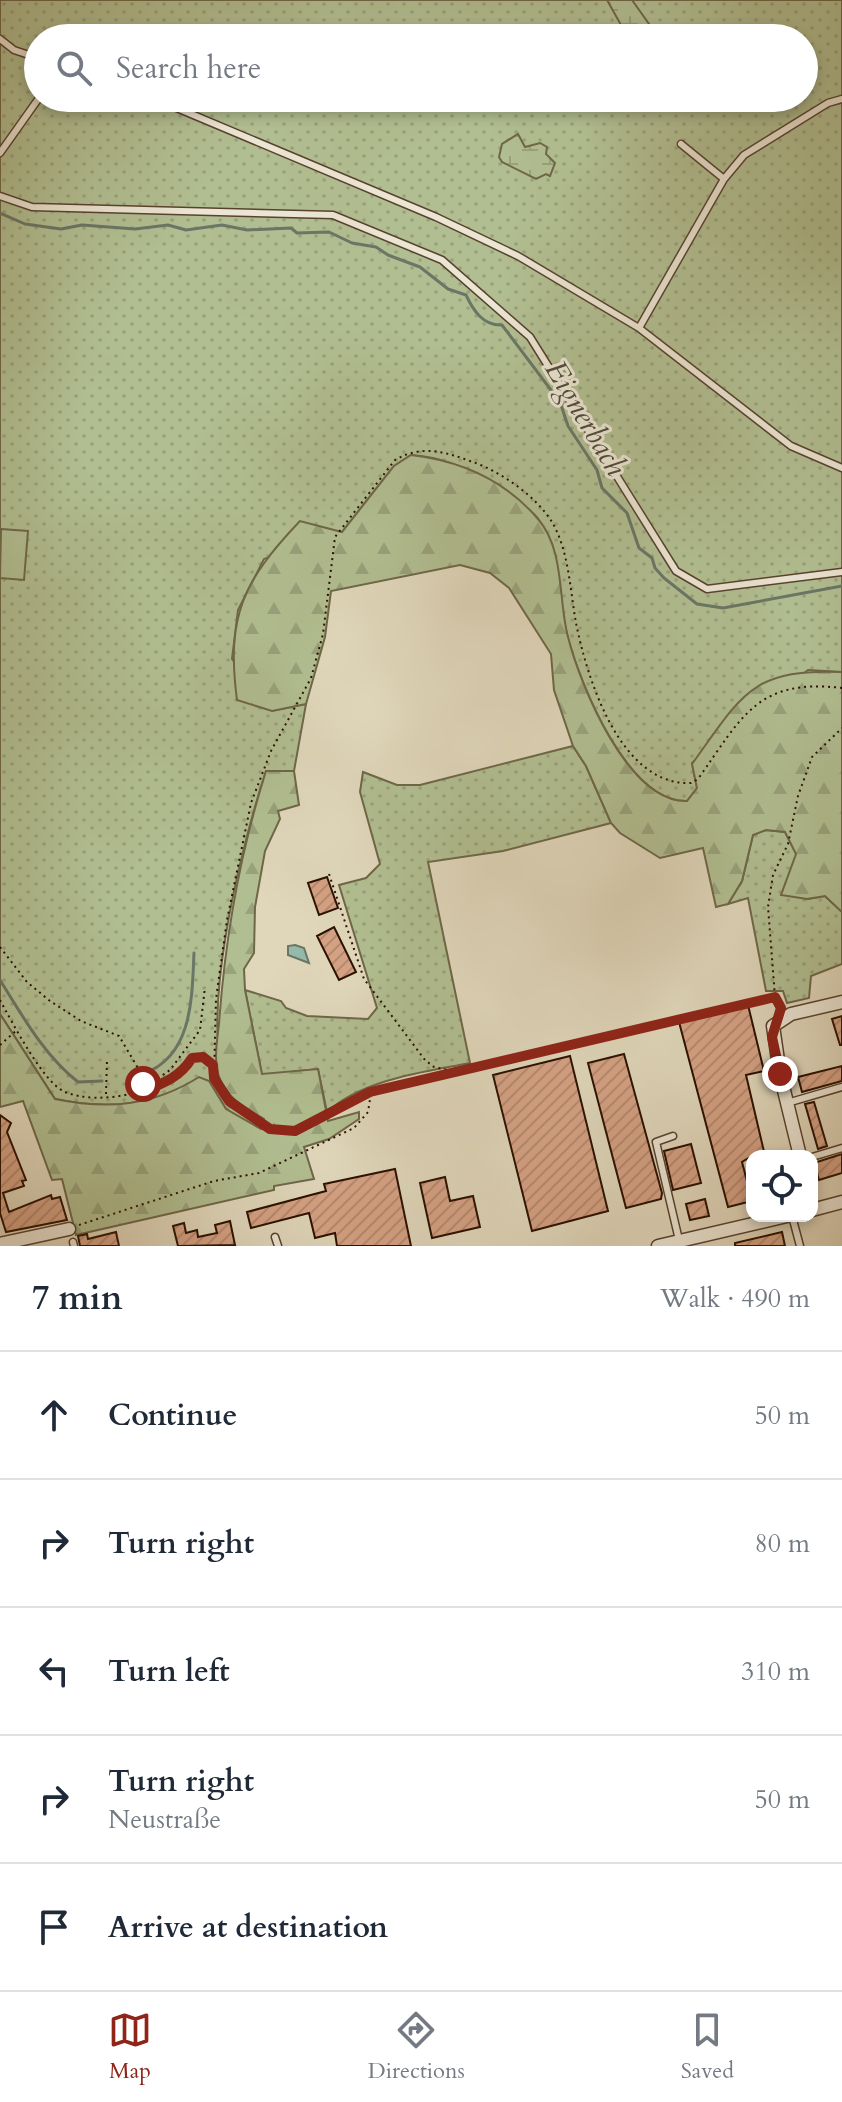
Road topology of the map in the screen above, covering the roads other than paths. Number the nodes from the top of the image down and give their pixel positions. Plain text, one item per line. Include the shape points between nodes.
1 (0, 39) edge
2 (24, 53) edge
3 (842, 99) edge
4 (818, 110) edge
5 (29, 112) edge
6 (186, 112) edge
7 (814, 112) edge
8 (681, 144) dead end
9 (0, 153) edge
10 (724, 179) junction
11 (0, 196) edge
12 (639, 328) junction
13 (842, 468) edge
14 (842, 572) edge
15 (842, 1002) edge
16 (842, 1087) edge
17 (787, 1103) junction
18 (673, 1136) dead end
19 (842, 1148) edge
20 (799, 1150) edge
21 (818, 1155) edge
22 (842, 1202) edge
23 (818, 1206) edge
24 (764, 1222) edge
25 (792, 1222) edge
26 (275, 1237) dead end
27 (72, 1239) edge
28 (680, 1241) junction
29 (0, 1244) edge
30 (278, 1246) edge
31 (658, 1246) edge
32 (800, 1246) edge

1 - 2 lane
3 - 4 lane
5 - 9 lane
6 - 12 lane via 518,256
7 - 10 lane via 744,155
8 - 10 lane
10 - 12 lane
11 - 14 lane via 32,207 333,215 442,260 530,337 676,571 707,589
12 - 13 lane via 791,446
15 - 17 street via 791,1014 773,1026
16 - 17 lane
17 - 20 street
18 - 28 lane via 656,1142
19 - 21 lane
22 - 23 street
24 - 28 street
25 - 32 lane
26 - 30 lane
27 - 29 street
28 - 31 street

